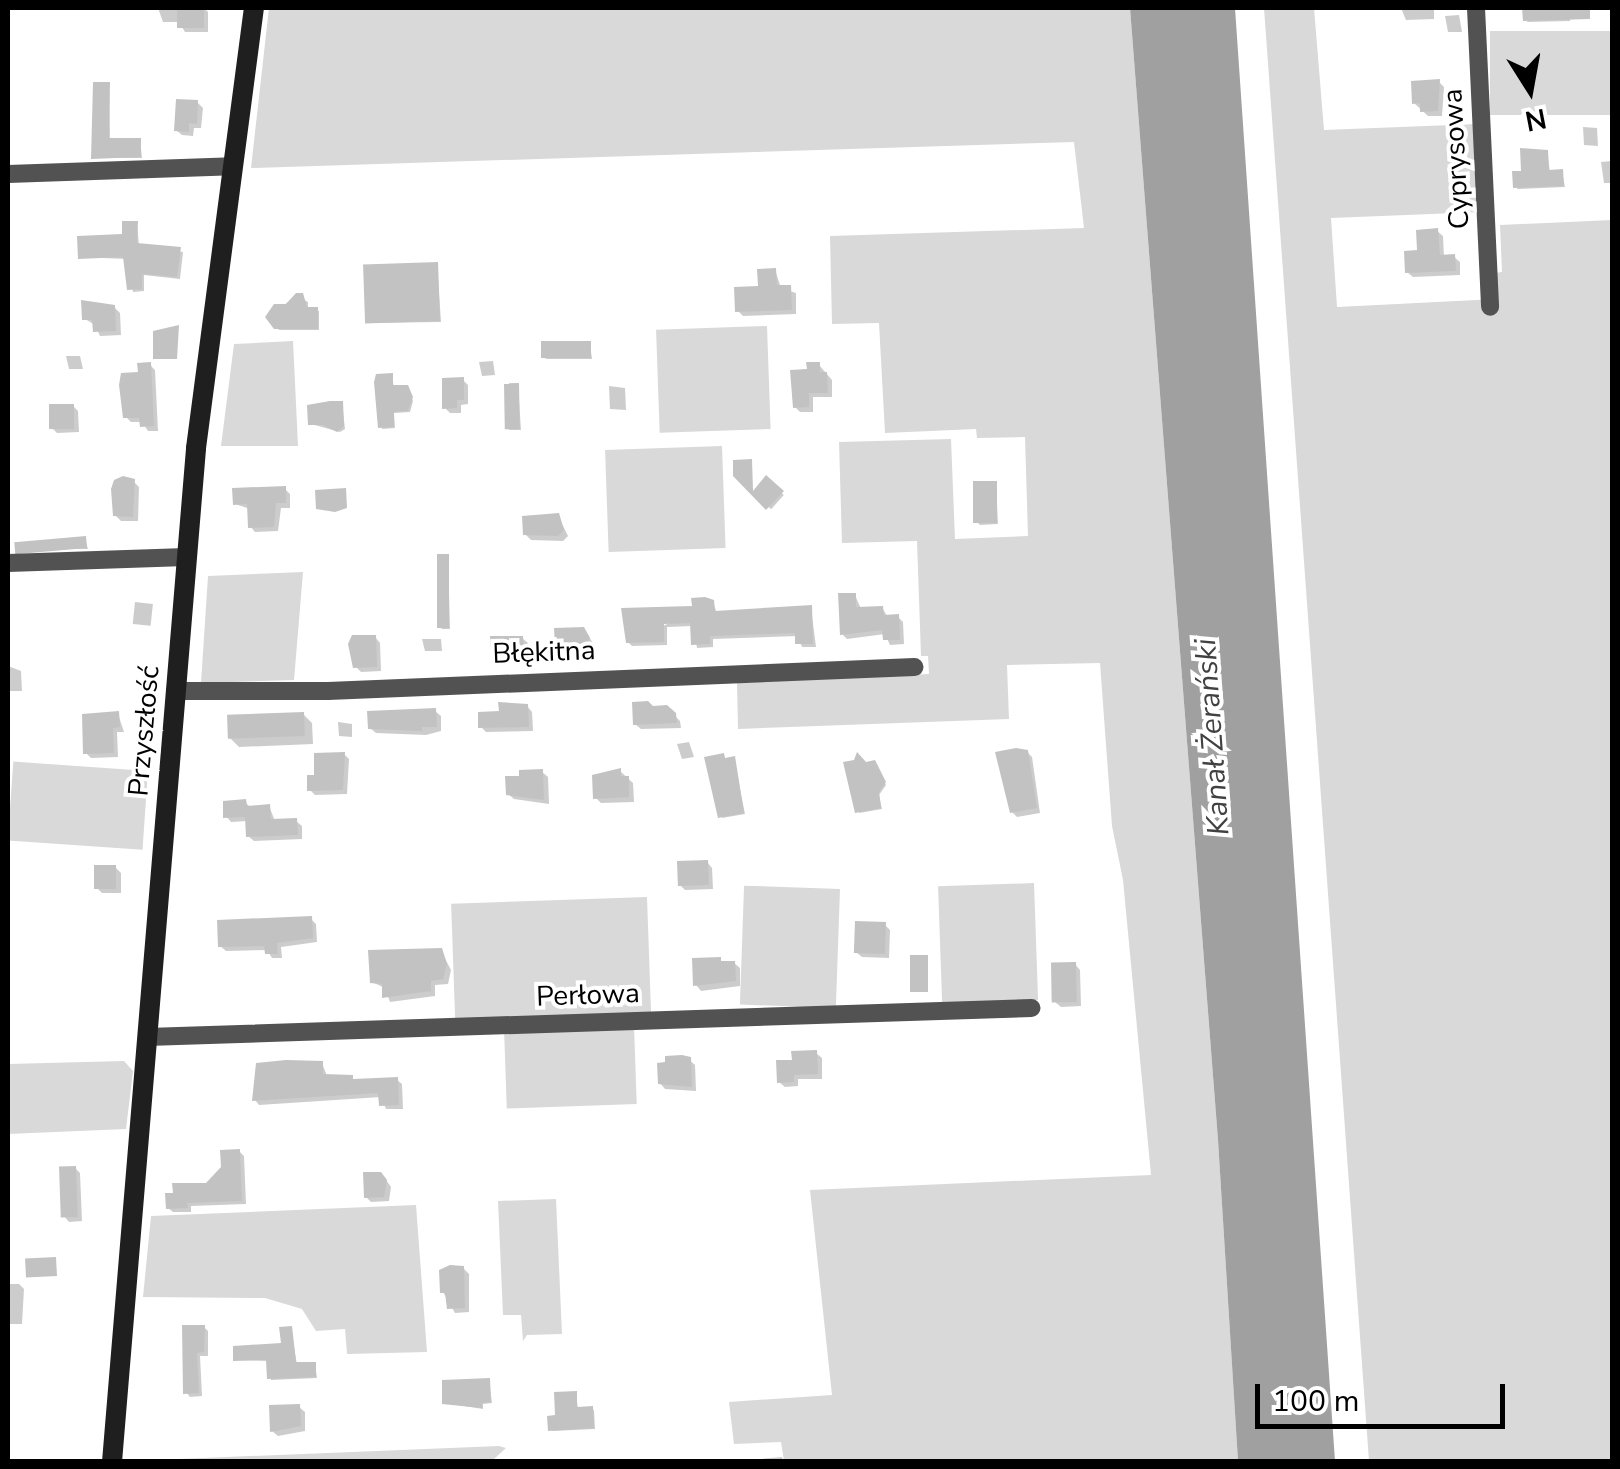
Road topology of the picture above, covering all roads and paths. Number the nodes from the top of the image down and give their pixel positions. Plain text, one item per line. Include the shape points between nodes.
1 (254, 8) edge
2 (1476, 8) edge
3 (232, 166) junction
4 (8, 174) edge
5 (1490, 307) dead end
6 (186, 557) junction
7 (8, 562) edge
8 (915, 667) dead end
9 (175, 691) junction
10 (1032, 1008) dead end
11 (147, 1037) junction
12 (112, 1462) edge

1 - 3 street, Przyszłość
2 - 5 street, Cyprysowa
3 - 4 street
3 - 6 street, Przyszłość
6 - 7 street
6 - 9 street, Przyszłość
8 - 9 street, Błękitna
9 - 11 street, Przyszłość
10 - 11 street, Perłowa
11 - 12 street, Przyszłość

